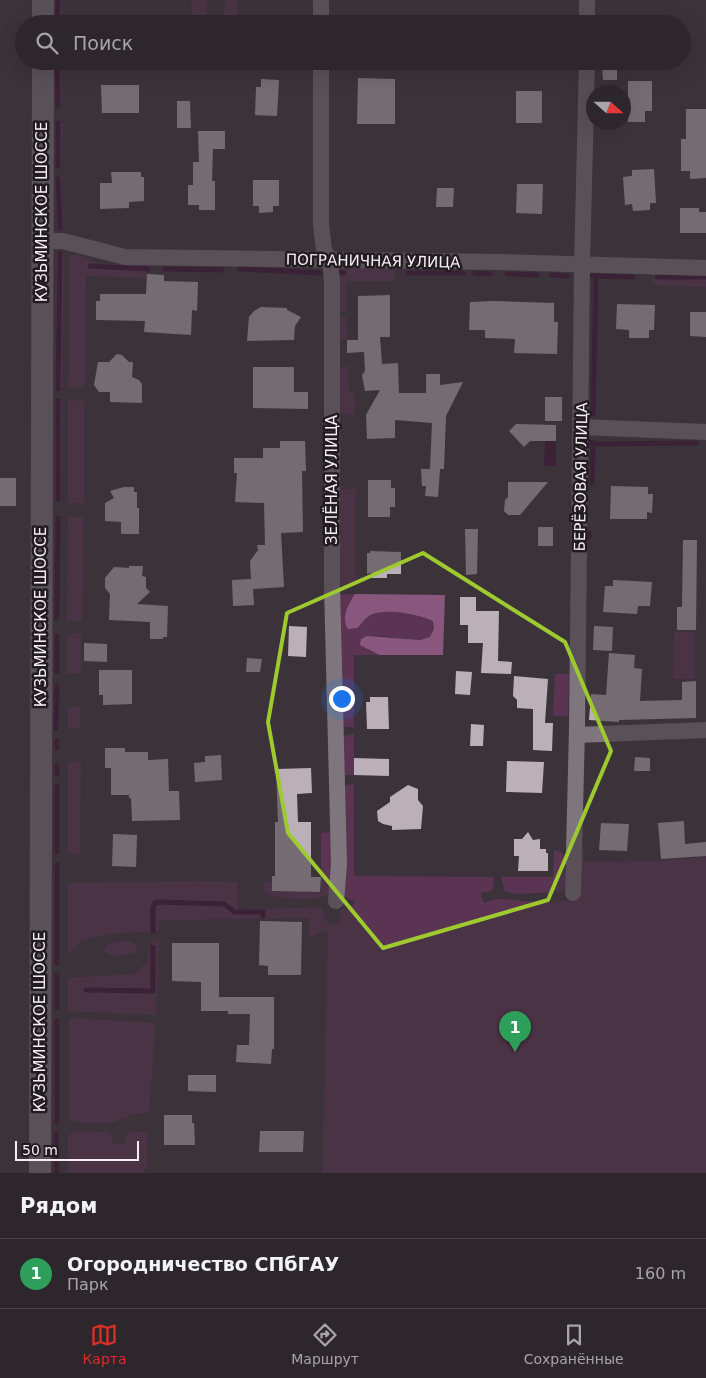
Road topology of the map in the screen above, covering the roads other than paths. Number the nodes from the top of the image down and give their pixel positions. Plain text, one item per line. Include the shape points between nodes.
1 (43, 0) edge
2 (321, 0) edge
3 (587, 0) edge
4 (43, 15) edge
5 (321, 15) edge
6 (587, 15) edge
7 (43, 70) edge
8 (321, 70) edge
9 (586, 70) edge
10 (42, 241) junction
11 (330, 260) junction
12 (582, 265) junction
13 (706, 268) edge
14 (582, 427) junction
15 (706, 432) edge
16 (706, 730) edge
17 (577, 735) junction
18 (573, 893) dead end
19 (336, 901) dead end
20 (40, 1173) edge

1 - 4 main road
2 - 5 street
3 - 6 street
7 - 10 main road, КУЗЬМИНСКОЕ ШОССЕ
8 - 11 street, ЗЕЛЁНАЯ УЛИЦА via 321,224 324,250
9 - 12 street, БЕРЁЗОВАЯ УЛИЦА
10 - 11 street, ПОГРАНИЧНАЯ УЛИЦА via 63,241 125,257
10 - 20 main road, КУЗЬМИНСКОЕ ШОССЕ
11 - 12 street, ПОГРАНИЧНАЯ УЛИЦА
11 - 19 street, ЗЕЛЁНАЯ УЛИЦА
12 - 13 street, ПОГРАНИЧНАЯ УЛИЦА
12 - 14 street, БЕРЁЗОВАЯ УЛИЦА
14 - 15 street
14 - 17 street, БЕРЁЗОВАЯ УЛИЦА
16 - 17 street
17 - 18 street, БЕРЁЗОВАЯ УЛИЦА

